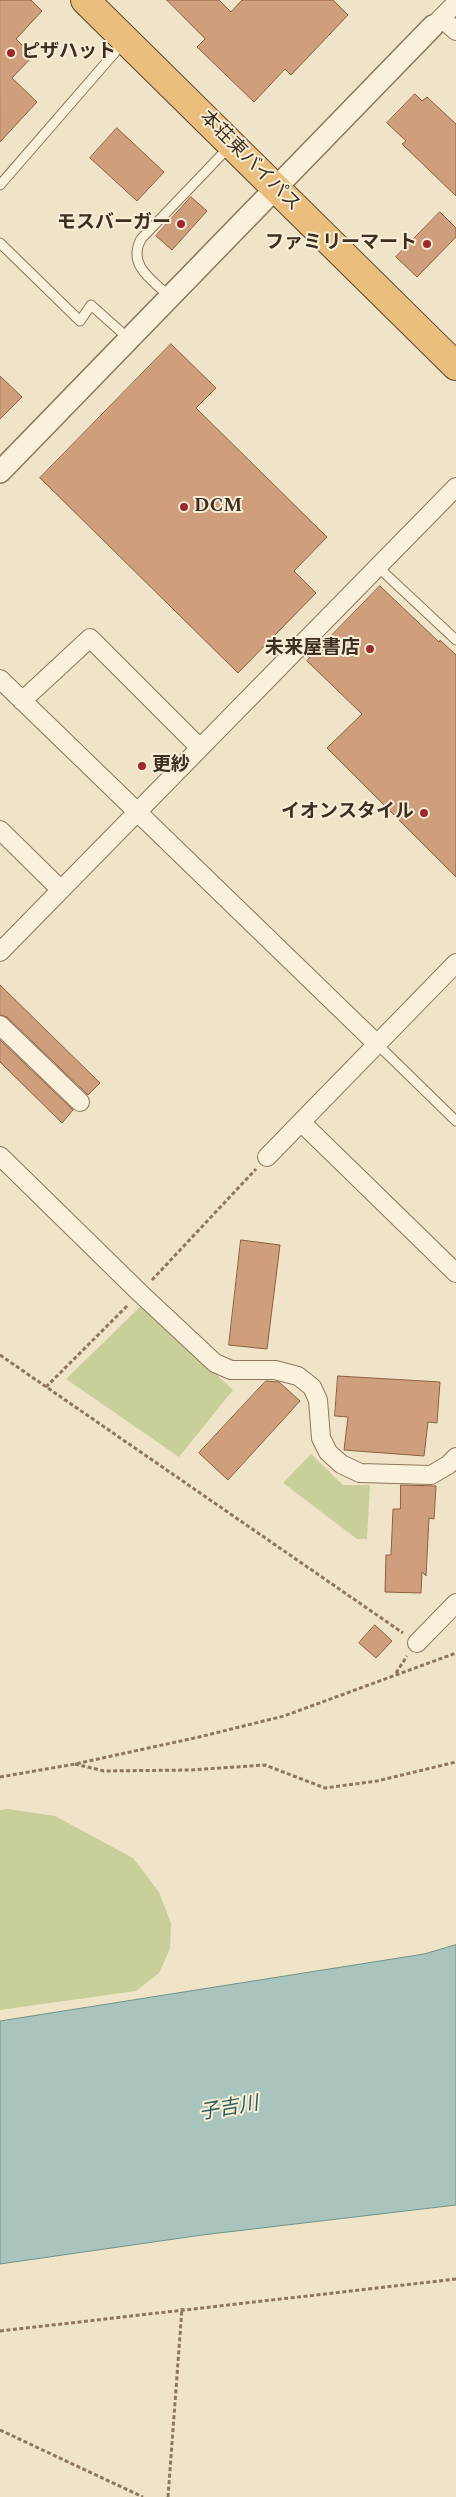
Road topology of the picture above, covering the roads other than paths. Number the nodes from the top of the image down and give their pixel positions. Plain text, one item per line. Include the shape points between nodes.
1 (85, 0) edge
2 (456, 3) edge
3 (437, 22) junction
4 (456, 31) edge
5 (126, 40) junction
6 (232, 144) junction
7 (0, 185) edge
8 (275, 187) junction
9 (0, 243) edge
10 (170, 296) junction
11 (128, 339) junction
12 (456, 366) edge
13 (0, 472) edge
14 (456, 487) edge
15 (378, 567) junction
16 (456, 640) edge
17 (0, 679) edge
18 (22, 701) junction
19 (200, 748) junction
20 (138, 814) junction
21 (0, 830) edge
22 (61, 890) junction
23 (0, 952) edge
24 (454, 970) edge
25 (0, 1025) edge
26 (377, 1044) junction
27 (80, 1102) dead end
28 (456, 1120) edge
29 (301, 1122) junction
30 (0, 1156) edge
31 (268, 1157) road end
32 (456, 1273) edge
33 (456, 1457) edge
34 (456, 1603) edge
35 (417, 1642) road end

1 - 5 highway, 本荘東バイパス
2 - 3 street
3 - 4 street
3 - 8 street
5 - 6 highway, 本荘東バイパス
5 - 7 lane
6 - 8 highway, 本荘東バイパス
6 - 10 lane via 137,247 136,255 143,270
8 - 10 street
8 - 12 highway, 本荘東バイパス
9 - 11 lane via 80,321 91,306
10 - 11 street
11 - 13 street
14 - 15 street
15 - 16 lane
15 - 19 street
17 - 18 street
18 - 19 street via 90,638
18 - 20 street
19 - 20 street
20 - 22 street
20 - 26 street
21 - 22 street
22 - 23 street
24 - 26 street
25 - 27 street
26 - 28 lane
26 - 29 street
29 - 31 street
29 - 32 street
30 - 33 street via 215,1362 232,1370 275,1370 298,1376 312,1387 318,1400 321,1438 328,1452 341,1464 360,1472 431,1475
34 - 35 street

